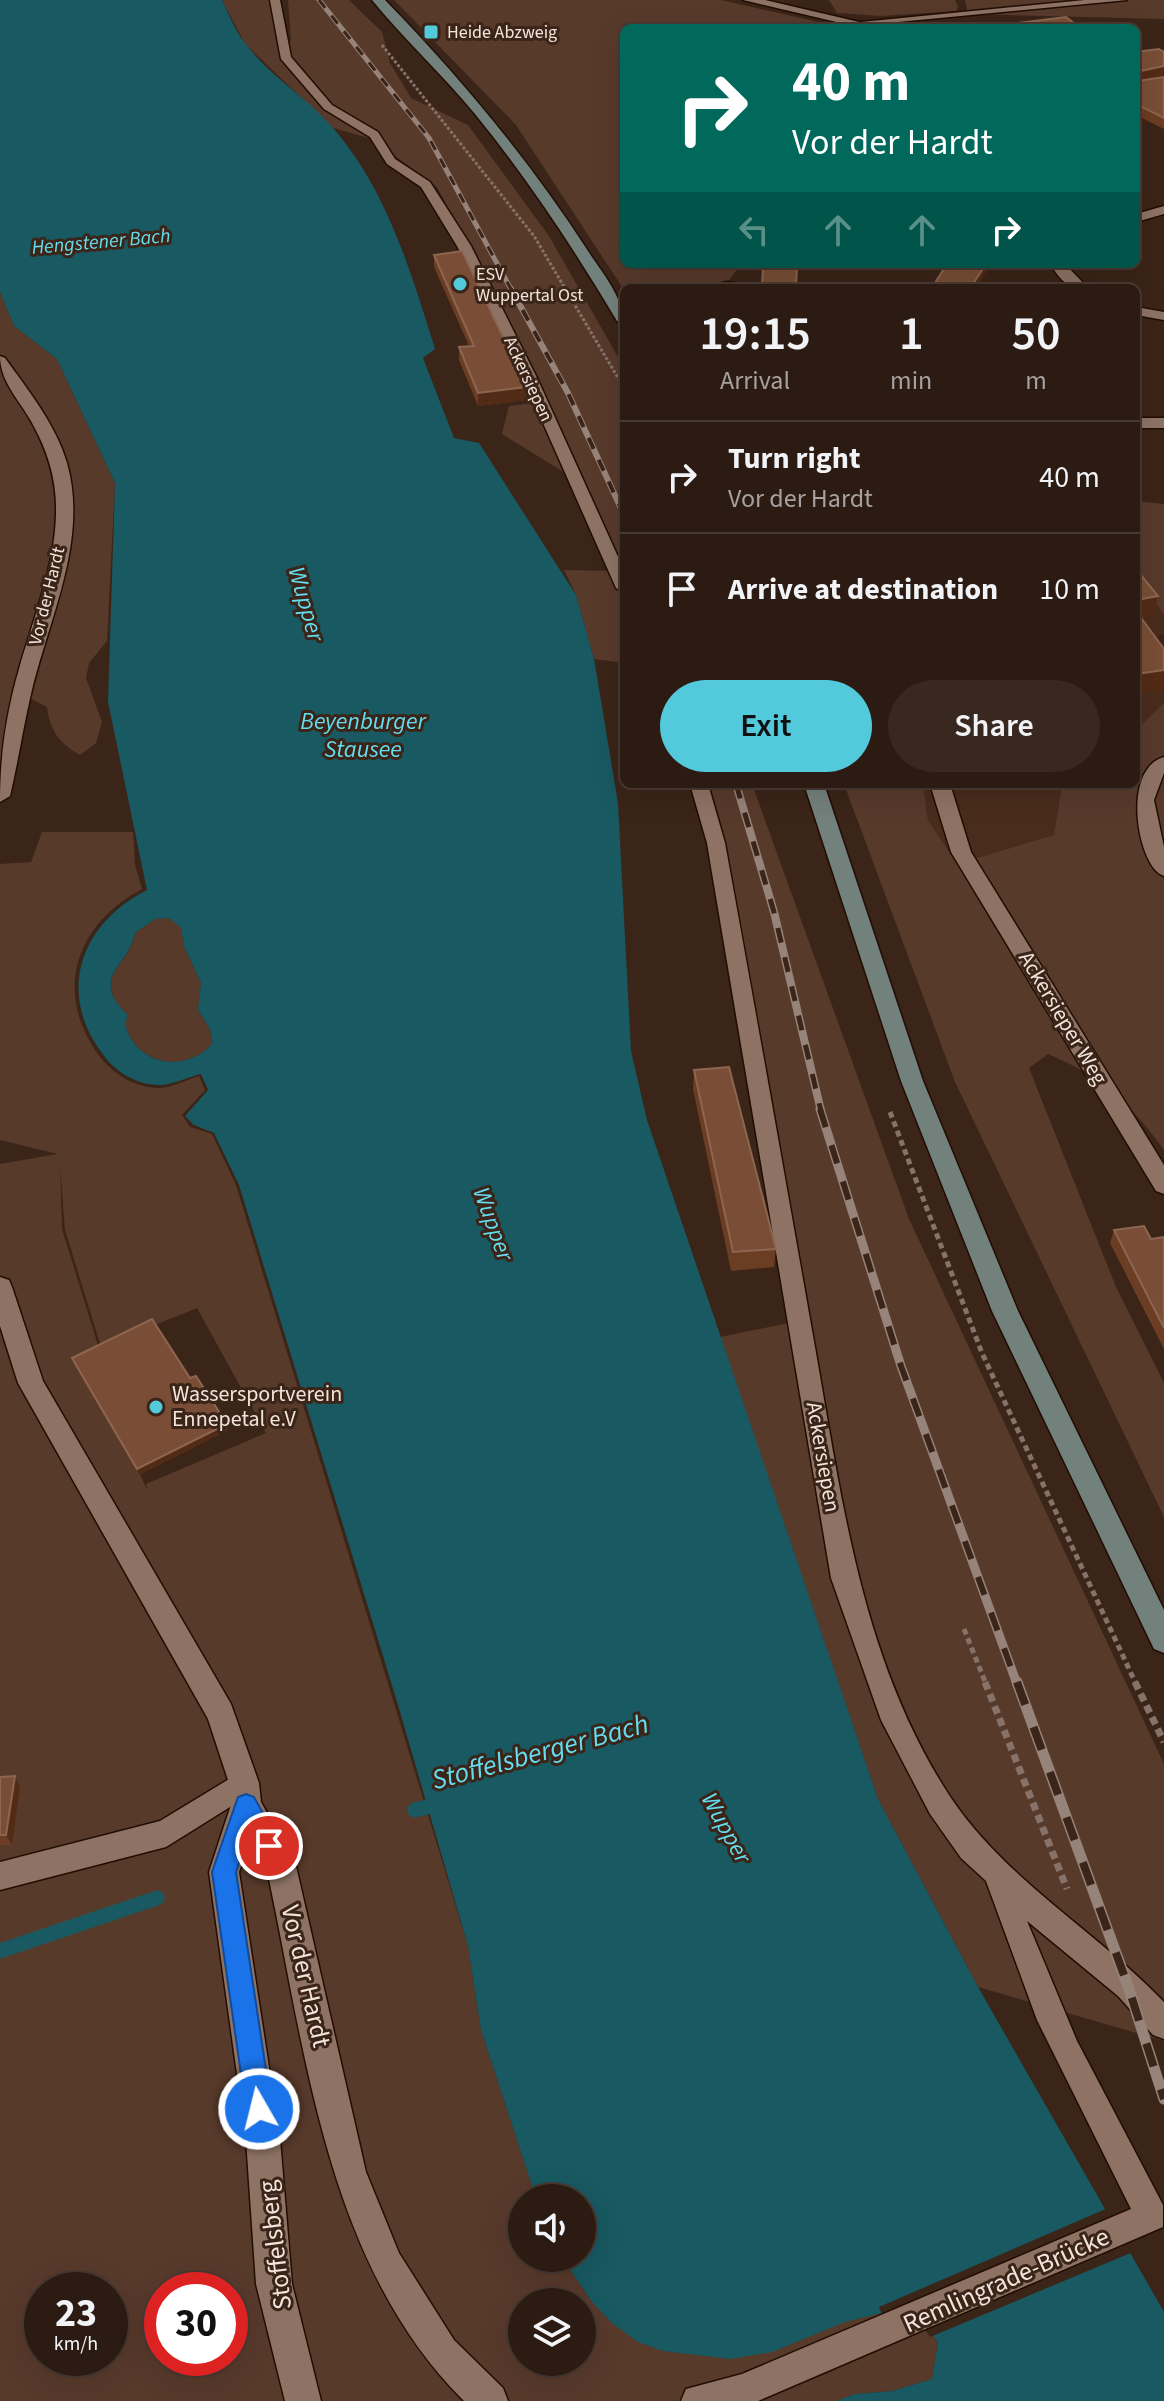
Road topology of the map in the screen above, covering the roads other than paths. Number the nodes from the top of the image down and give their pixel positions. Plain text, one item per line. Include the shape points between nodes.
1 (275, 0) edge
2 (378, 0) edge
3 (749, 0) edge
4 (1122, 0) edge
5 (953, 16) junction
6 (856, 23) junction
7 (861, 24) edge
8 (948, 24) edge
9 (1164, 210) edge
10 (1140, 217) edge
11 (1060, 268) edge
12 (1076, 284) edge
13 (1140, 312) edge
14 (620, 315) edge
15 (1164, 316) edge
16 (0, 361) edge
17 (1140, 423) edge
18 (1164, 423) edge
19 (620, 579) edge
20 (1164, 763) edge
21 (700, 788) edge
22 (815, 788) edge
23 (941, 788) edge
24 (0, 796) edge
25 (1164, 870) edge
26 (1164, 1185) edge
27 (0, 1287) edge
28 (1164, 1640) edge
29 (245, 1794) junction
30 (0, 1876) edge
31 (998, 1878) junction
32 (1164, 2024) edge
33 (303, 2401) edge
34 (490, 2401) edge
35 (698, 2401) edge

1 - 19 lane, Ackersiepen via 285,57 328,107 374,135 391,161 426,185 464,246
2 - 14 main road via 468,98 549,202
3 - 6 street
4 - 5 lane
5 - 6 lane
5 - 8 lane
6 - 7 street
9 - 10 lane
11 - 12 street
13 - 15 street
16 - 24 street, Vor der Hardt via 31,407 58,463 63,504 60,554
17 - 18 street
20 - 25 lane via 1148,779 1144,792 1151,838
21 - 31 lane, Ackersiepen via 716,843 844,1578 890,1711 914,1760 940,1805
22 - 28 main road via 912,1081 999,1296
23 - 26 street, Ackersieper Weg via 961,852
27 - 29 street, Vor der Hardt via 31,1383 221,1714
29 - 30 lane via 166,1833
29 - 33 street, Stoffelsberg via 224,1872 263,2139 274,2284
29 - 34 street, Vor der Hardt via 281,1866 349,2172 386,2265 441,2353
31 - 32 lane, Ackersiepen via 1128,1986
31 - 35 lane, Remlingrade-Brücke via 1053,2027 1152,2216 742,2391

